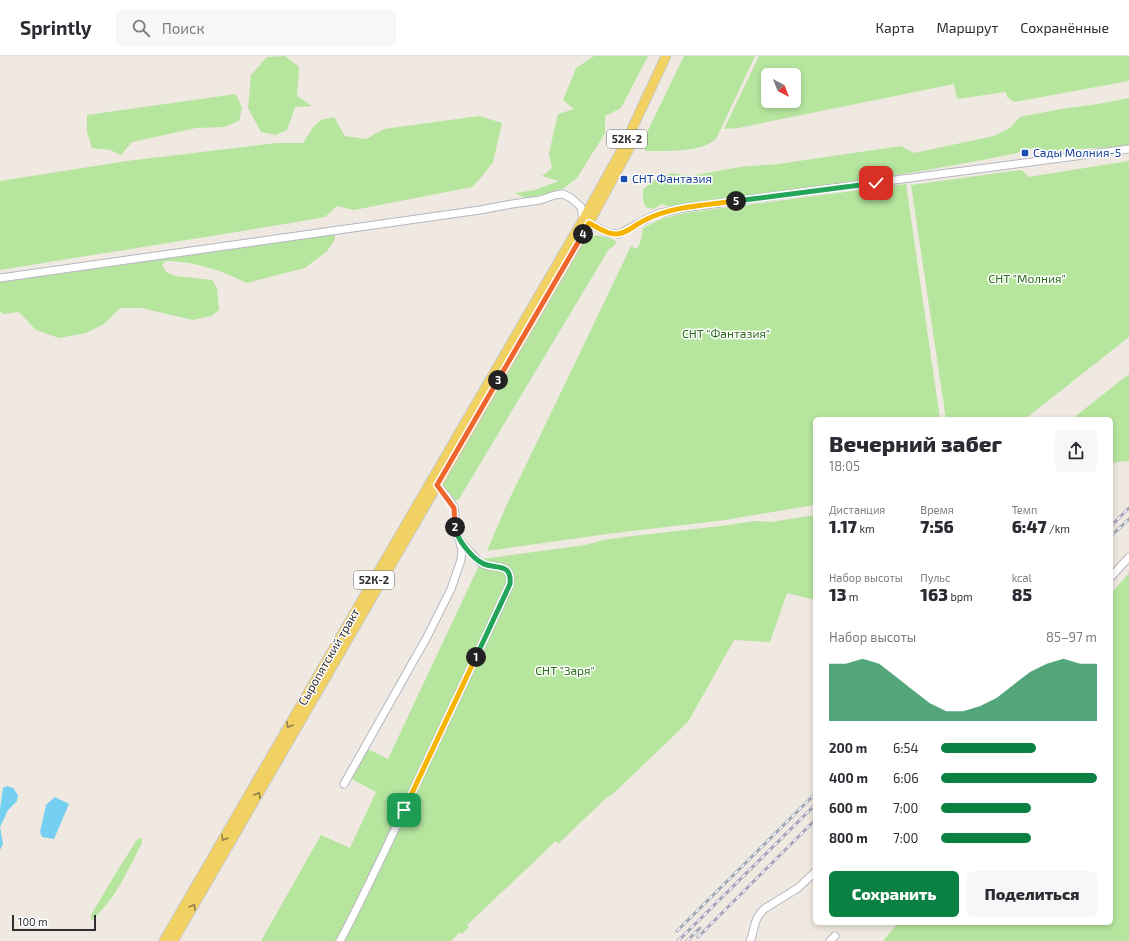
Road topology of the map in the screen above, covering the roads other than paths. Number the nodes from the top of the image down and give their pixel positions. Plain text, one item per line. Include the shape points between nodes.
1 (666, 56) edge
2 (673, 56) edge
3 (1129, 149) edge
4 (586, 221) junction
5 (0, 278) edge
6 (437, 485) junction
7 (460, 540) junction
8 (1129, 557) edge
9 (1113, 575) edge
10 (344, 784) dead end
11 (813, 874) edge
12 (164, 941) edge
13 (173, 941) edge
14 (340, 941) edge
15 (750, 941) edge

1 - 4 main road, Сыропятский тракт / 52К-2
2 - 4 main road, Сыропятский тракт / 52К-2 via 630,148
3 - 4 street via 683,208 658,214 619,234 608,233
4 - 5 street via 581,207 563,194 480,210
4 - 6 main road, Сыропятский тракт / 52К-2
4 -> 12 main road, Сыропятский тракт / 52К-2
6 - 7 street via 454,508 455,531
13 -> 6 main road, Сыропятский тракт / 52К-2
7 - 10 street via 461,560 451,589 433,626
7 - 14 street via 484,565 498,566 509,572 510,584
8 - 9 street
11 - 15 street via 798,888 760,913 755,920

